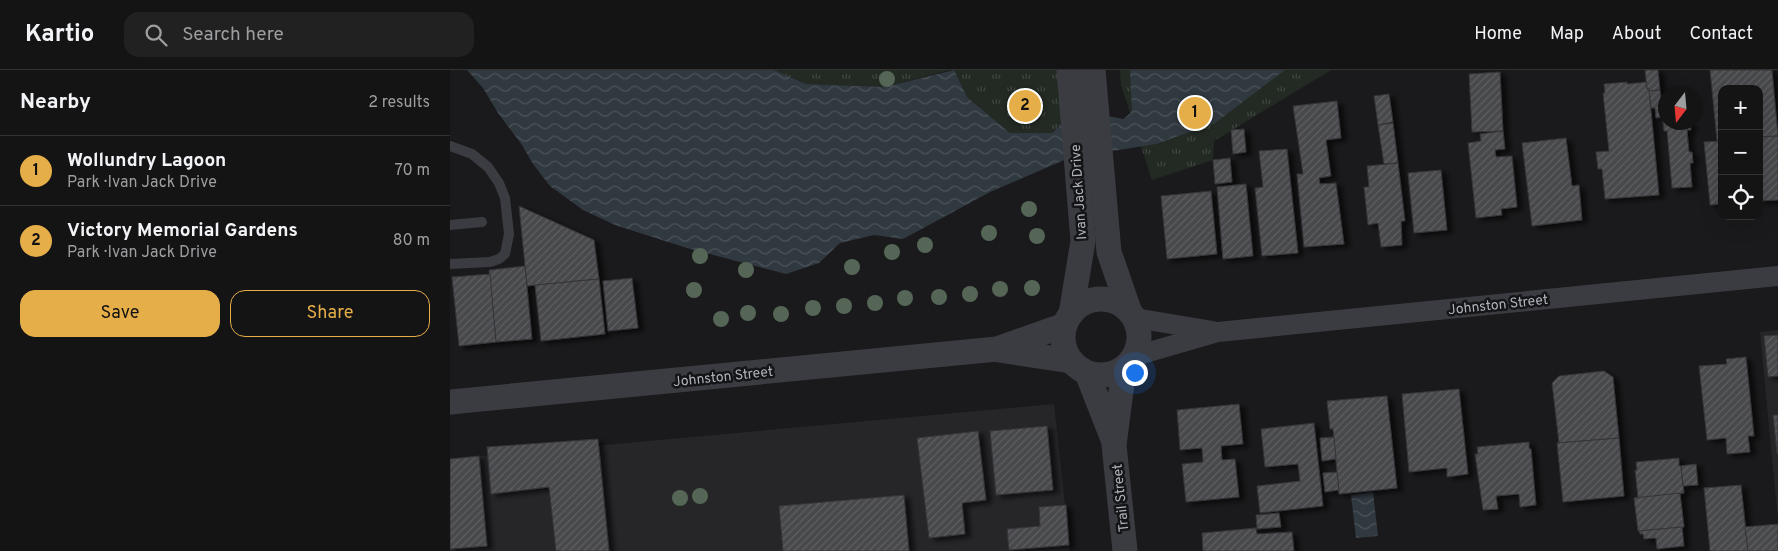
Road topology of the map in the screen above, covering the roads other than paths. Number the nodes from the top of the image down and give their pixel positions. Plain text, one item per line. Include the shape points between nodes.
1 (1069, 70) edge
2 (1093, 70) edge
3 (450, 146) edge
4 (1088, 154) junction
5 (482, 222) dead end
6 (450, 225) edge
7 (450, 264) edge
8 (1778, 276) edge
9 (1132, 314) junction
10 (1068, 319) junction
11 (1218, 332) junction
12 (997, 349) junction
13 (1129, 362) junction
14 (1079, 367) junction
15 (450, 402) edge
16 (1114, 445) junction
17 (1125, 551) edge

1 - 4 street, Ivan Jack Drive via 1072,116
2 - 4 street, Ivan Jack Drive via 1097,114
3 - 7 lane via 472,154 488,167 499,183 505,198 509,234 505,254 499,259
4 - 9 street, Ivan Jack Drive via 1109,252
4 - 10 street, Ivan Jack Drive via 1083,241
5 - 6 lane
8 - 11 street, Johnston Street
9 - 10 street via 1118,303 1106,299 1093,300 1080,305
9 - 11 street, Johnston Street
9 - 13 street via 1140,338
10 - 12 street, Johnston Street
10 - 14 street via 1063,337 1065,350
11 - 13 street, Johnston Street
12 - 14 street, Johnston Street
12 - 15 street, Johnston Street
13 - 14 street via 1109,375 1098,376
13 - 16 street, Trail Street
14 - 16 street, Trail Street
16 - 17 street, Trail Street

